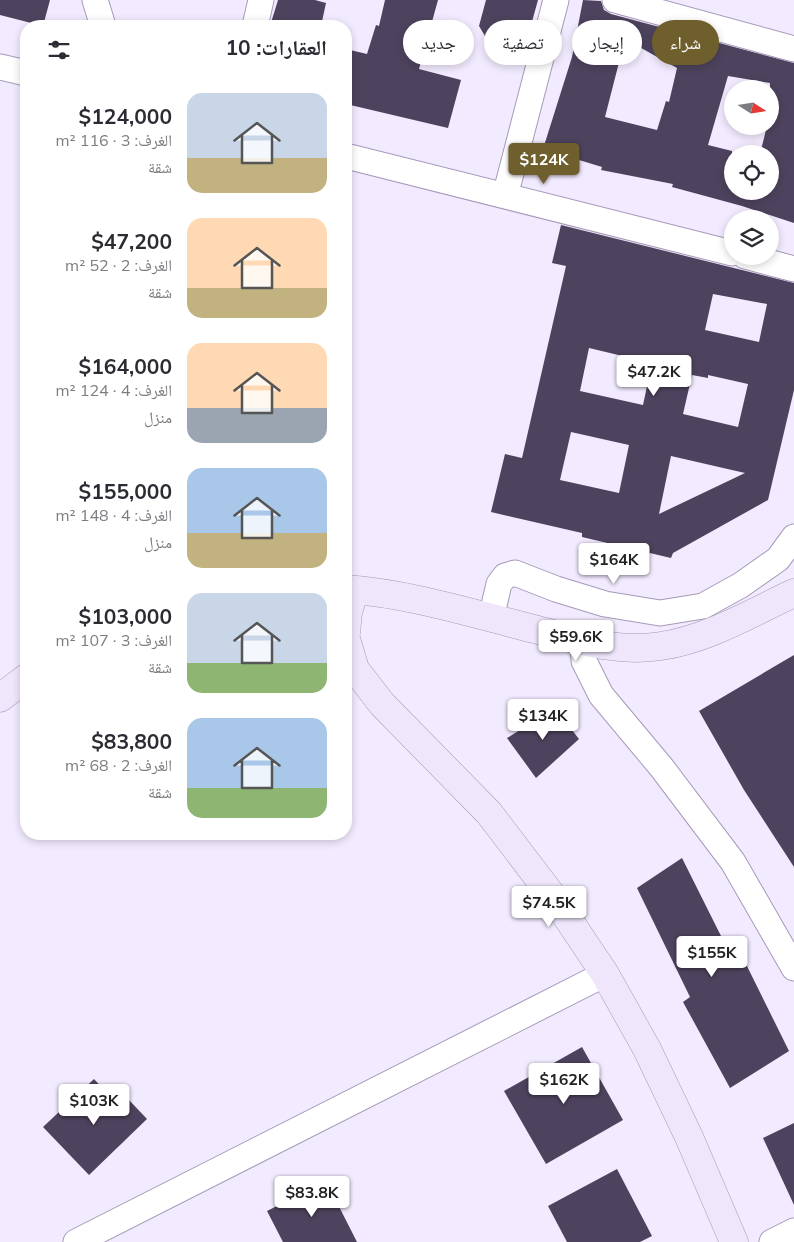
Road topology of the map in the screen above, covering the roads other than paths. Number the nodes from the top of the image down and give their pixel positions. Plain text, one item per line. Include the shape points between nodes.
1 (95, 0) edge
2 (261, 0) edge
3 (556, 0) edge
4 (615, 0) edge
5 (101, 20) edge
6 (256, 20) edge
7 (794, 49) edge
8 (0, 66) edge
9 (20, 71) edge
10 (352, 158) edge
11 (505, 196) junction
12 (724, 251) edge
13 (779, 265) edge
14 (794, 269) edge
15 (794, 537) edge
16 (352, 590) edge
17 (794, 594) edge
18 (491, 618) junction
19 (583, 641) junction
20 (352, 660) edge
21 (20, 683) edge
22 (0, 698) edge
23 (794, 968) edge
24 (605, 974) junction
25 (794, 1231) edge
26 (76, 1242) edge
27 (734, 1242) edge
28 (772, 1242) edge

1 - 5 street
2 - 6 street
3 - 11 street
4 - 7 street
8 - 9 street
10 - 11 street
11 - 12 street
13 - 14 street
15 - 18 street via 778,559 703,606 660,613 605,604 515,573 505,576 499,584
16 - 18 street via 427,600
17 - 19 street via 716,630 661,646 624,648
18 - 19 street
19 - 23 street via 584,661 601,695 662,768 732,862
20 - 24 street via 355,670 382,704 489,813 556,901
21 - 22 street
24 - 26 street
24 - 27 street via 648,1049 690,1137
25 - 28 street

